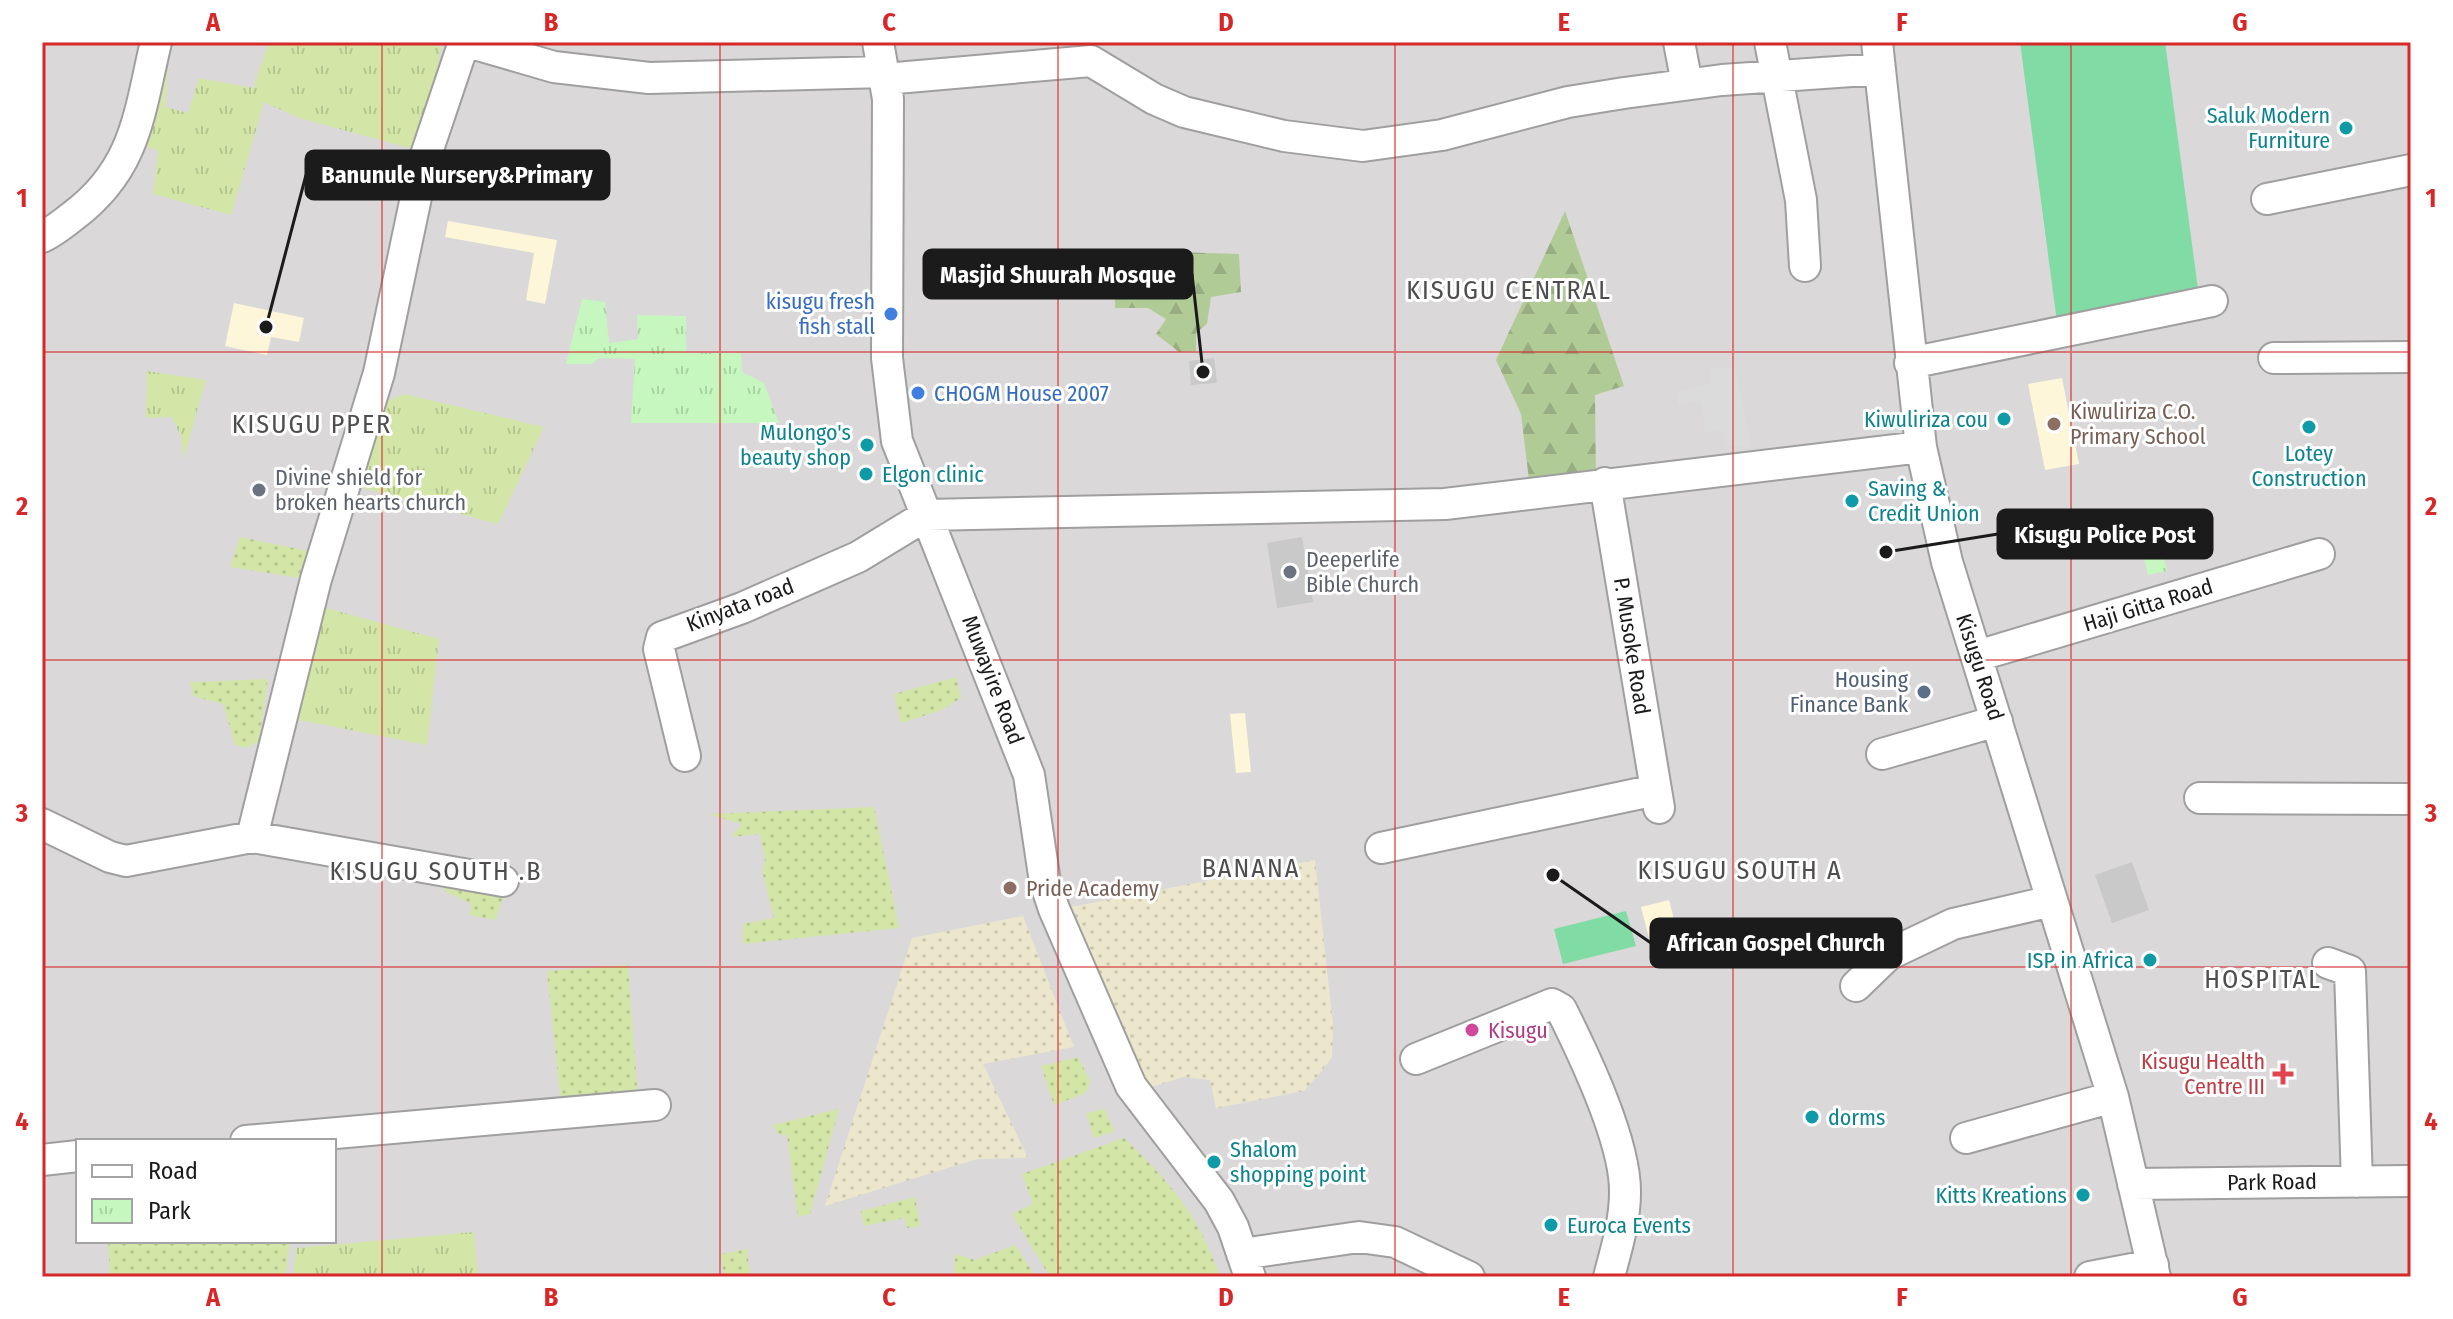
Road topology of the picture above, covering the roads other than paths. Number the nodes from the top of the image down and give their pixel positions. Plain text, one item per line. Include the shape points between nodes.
1 (156, 42) edge
2 (466, 42) edge
3 (878, 42) edge
4 (1679, 42) edge
5 (1770, 42) edge
6 (1879, 56) edge
7 (885, 75) junction
8 (1778, 76) junction
9 (1687, 84) junction
10 (2411, 170) edge
11 (2267, 199) dead end
12 (42, 237) edge
13 (1805, 266) dead end
14 (2212, 301) dead end
15 (2411, 357) edge
16 (2274, 358) dead end
17 (1910, 363) junction
18 (1921, 447) junction
19 (1605, 483) junction
20 (927, 515) junction
21 (2319, 554) dead end
22 (1977, 656) junction
23 (1997, 721) junction
24 (1882, 754) dead end
25 (685, 756) dead end
26 (2200, 798) dead end
27 (2411, 799) edge
28 (42, 824) edge
29 (252, 837) junction
30 (1381, 848) dead end
31 (503, 881) dead end
32 (2052, 901) junction
33 (2328, 963) dead end
34 (1856, 986) dead end
35 (1416, 1059) dead end
36 (2113, 1097) junction
37 (655, 1105) dead end
38 (1966, 1138) dead end
39 (269, 1139) edge
40 (76, 1156) edge
41 (42, 1160) edge
42 (2411, 1181) edge
43 (2357, 1182) junction
44 (2133, 1184) junction
45 (1246, 1266) edge
46 (2154, 1271) edge
47 (1469, 1277) edge
48 (1609, 1277) edge
49 (2090, 1277) edge

1 - 12 street via 132,144 121,167 99,197
2 - 7 street via 554,67 649,78
2 - 29 street via 423,164 379,373 316,579
3 - 7 street, Muwayire Road
4 - 9 street
5 - 8 street
6 - 8 street
6 - 17 street, Kisugu Road
7 - 9 street via 1091,61 1184,112 1284,136 1363,146 1442,135 1568,102
7 - 20 street, Muwayire Road via 887,358 897,441
8 - 9 street
8 - 13 street via 1801,200
10 - 11 street
14 - 17 street
15 - 16 street
17 - 18 street, Kisugu Road
18 - 19 street
18 - 22 street, Kisugu Road via 1947,562
19 - 20 street via 1445,504 1367,508
19 - 30 street, P. Musoke Road via 1657,799
20 - 25 street, Kinyata road via 858,557 662,637 659,649
20 - 45 street, Muwayire Road via 1029,775 1045,882 1060,923 1131,1086 1219,1201
21 - 22 street, Haji Gitta Road
22 - 23 street, Kisugu Road
23 - 24 street
23 - 32 street, Kisugu Road
26 - 27 street
28 - 29 street via 126,861
29 - 31 street
32 - 34 street via 1953,924 1888,955
32 - 36 street, Kisugu Road
33 - 43 street via 2350,971
35 - 48 street via 1552,1004 1561,1009 1621,1159 1623,1216
36 - 38 street
36 - 44 street, Kisugu Road
37 - 39 street
40 - 41 street
42 - 43 street, Park Road
43 - 44 street, Park Road
44 - 46 street, Kisugu Road
45 - 47 street via 1359,1237 1395,1242
46 - 49 street

